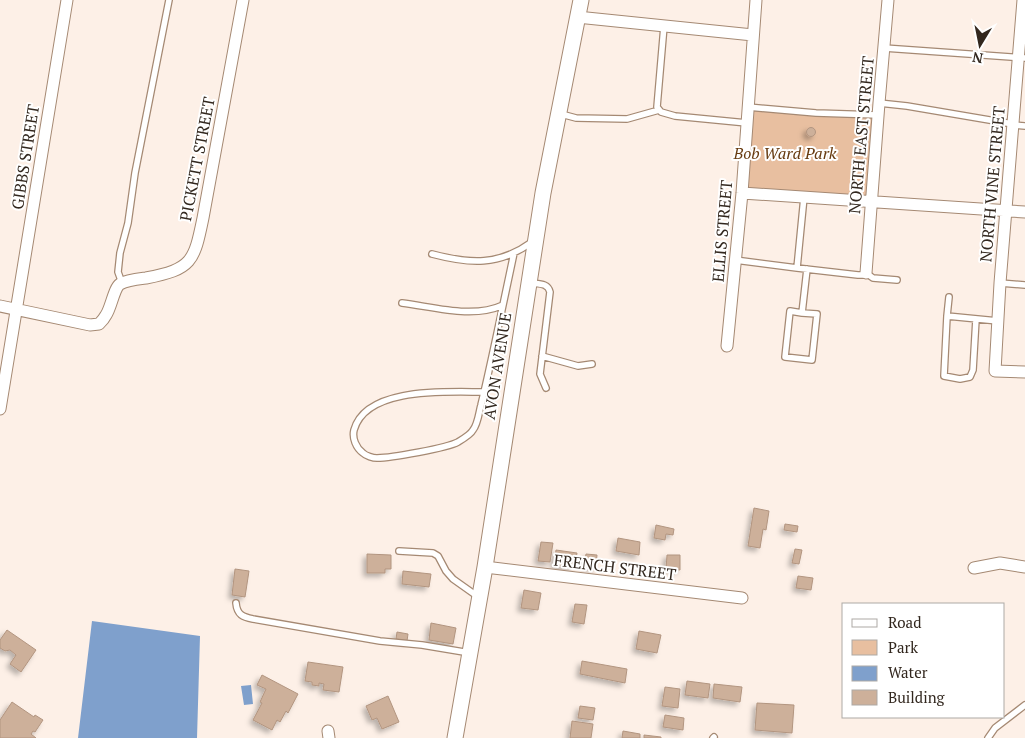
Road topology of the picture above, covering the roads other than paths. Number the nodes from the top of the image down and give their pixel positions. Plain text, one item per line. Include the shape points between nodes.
1 (67, 0) edge
2 (168, 0) edge
3 (243, 0) edge
4 (581, 0) edge
5 (756, 0) edge
6 (888, 0) edge
7 (1023, 0) edge
8 (577, 17) junction
9 (664, 26) junction
10 (753, 35) junction
11 (884, 48) junction
12 (1022, 58) edge
13 (748, 107) junction
14 (878, 109) junction
15 (659, 110) junction
16 (559, 113) junction
17 (747, 123) junction
18 (1013, 125) junction
19 (1025, 126) edge
20 (742, 192) junction
21 (804, 197) junction
22 (871, 202) junction
23 (1006, 211) junction
24 (1025, 212) edge
25 (535, 239) junction
26 (514, 253) junction
27 (432, 254) dead end
28 (735, 260) junction
29 (796, 268) junction
30 (807, 269) junction
31 (866, 273) junction
32 (897, 280) dead end
33 (127, 282) junction
34 (528, 282) junction
35 (1000, 283) junction
36 (1025, 286) edge
37 (949, 297) dead end
38 (402, 303) dead end
39 (503, 305) junction
40 (0, 306) edge
41 (15, 310) junction
42 (802, 312) junction
43 (947, 316) junction
44 (976, 319) junction
45 (998, 321) junction
46 (727, 346) dead end
47 (542, 356) junction
48 (592, 364) dead end
49 (1025, 372) edge
50 (546, 388) dead end
51 (484, 392) junction
52 (0, 409) edge
53 (399, 551) dead end
54 (485, 567) junction
55 (1025, 567) edge
56 (974, 568) dead end
57 (479, 597) junction
58 (742, 598) dead end
59 (236, 603) dead end
60 (470, 653) junction
61 (1025, 705) edge
62 (455, 738) edge
63 (988, 738) edge

1 - 41 street, GIBBS STREET
2 - 33 lane via 120,253 118,272
3 - 33 street, PICKETT STREET via 199,240 191,260 182,268
4 - 8 main road, AVON AVENUE
5 - 10 street, ELLIS STREET
6 - 11 street, NORTH EAST STREET
7 - 12 street, NORTH VINE STREET
8 - 9 street
8 - 16 main road, AVON AVENUE
9 - 10 street
9 - 15 lane
10 - 13 street, ELLIS STREET
11 - 12 lane
11 - 14 street, NORTH EAST STREET
12 - 18 street, NORTH VINE STREET
13 - 14 lane via 816,113
13 - 17 street, ELLIS STREET
14 - 18 lane via 906,106
14 - 22 street, NORTH EAST STREET
15 - 16 lane via 620,119 576,118
15 - 17 lane via 675,116
16 - 25 main road, AVON AVENUE
17 - 20 street, ELLIS STREET
18 - 19 lane
18 - 23 street, NORTH VINE STREET
20 - 21 street
20 - 28 street, ELLIS STREET
21 - 22 street
21 - 29 lane
22 - 23 street
22 - 31 street, NORTH EAST STREET
23 - 24 street
23 - 35 street, NORTH VINE STREET
25 - 26 lane
25 - 34 main road, AVON AVENUE
26 - 27 lane via 476,262
26 - 39 lane
28 - 29 lane
28 - 46 street, ELLIS STREET
29 - 30 lane
30 - 31 lane via 858,275
30 - 42 lane
31 - 32 lane via 873,278
33 - 41 street via 118,286 106,316 99,324
34 - 47 lane via 547,285 550,292
34 - 54 main road, AVON AVENUE
35 - 36 lane
35 - 45 street, NORTH VINE STREET
37 - 43 lane
38 - 39 lane via 466,312 481,312
39 - 51 lane
40 - 41 street
41 - 52 street, GIBBS STREET
42 - 42 lane via 817,314 812,360 785,357 790,311
43 - 44 lane
43 - 44 lane via 944,376 960,379 970,377 973,370
44 - 45 lane
45 - 49 street, NORTH VINE STREET via 995,371
47 - 48 lane via 578,366
47 - 50 lane via 540,374
51 - 51 lane via 474,430 458,442 374,458 355,444 353,432 358,419 382,402 425,393
53 - 57 lane via 433,553 453,579
54 - 57 main road, AVON AVENUE
54 - 58 street, FRENCH STREET
55 - 56 street via 1000,563
57 - 60 main road, AVON AVENUE
59 - 60 lane via 241,616 253,620
60 - 62 main road, AVON AVENUE
61 - 63 lane via 995,728

